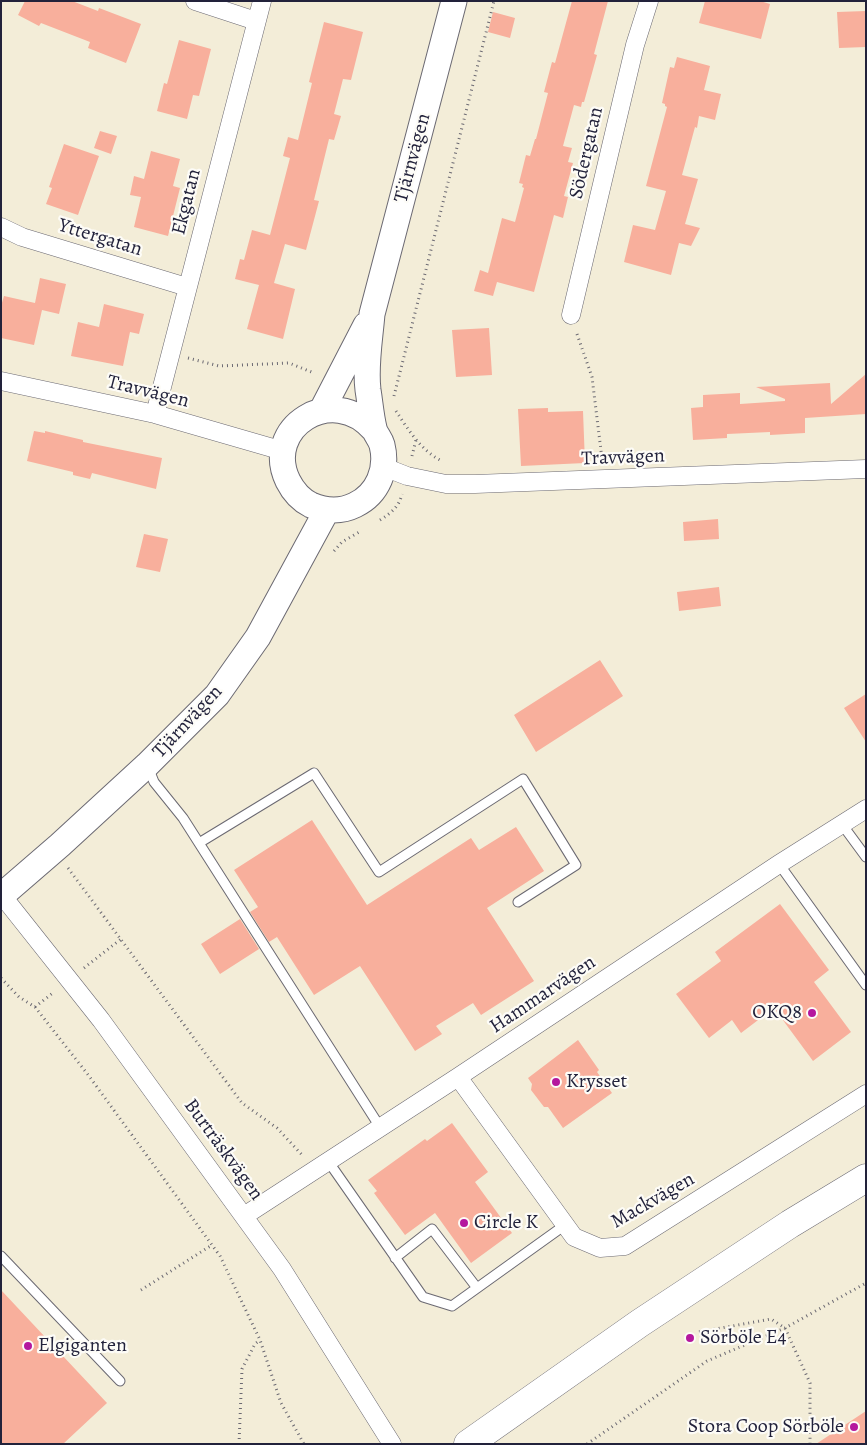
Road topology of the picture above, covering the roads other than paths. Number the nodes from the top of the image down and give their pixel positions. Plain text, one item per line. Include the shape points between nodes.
1 (196, 1) edge
2 (262, 1) edge
3 (454, 1) edge
4 (649, 1) edge
5 (256, 21) junction
6 (1, 227) edge
7 (188, 287) junction
8 (372, 314) junction
9 (570, 315) road end
10 (1, 381) edge
11 (322, 410) junction
12 (155, 414) junction
13 (374, 430) junction
14 (284, 451) junction
15 (384, 467) junction
16 (866, 469) edge
17 (327, 510) junction
18 (147, 765) junction
19 (866, 809) edge
20 (842, 823) junction
21 (199, 843) junction
22 (866, 857) edge
23 (779, 864) junction
24 (2, 895) edge
25 (518, 902) dead end
26 (866, 985) edge
27 (458, 1077) junction
28 (866, 1094) edge
29 (380, 1127) junction
30 (328, 1161) junction
31 (866, 1178) edge
32 (244, 1216) junction
33 (565, 1225) junction
34 (1, 1256) edge
35 (395, 1258) junction
36 (477, 1288) junction
37 (120, 1381) dead end
38 (392, 1444) edge
39 (468, 1444) edge

1 - 5 street
2 - 5 street, Ekgatan
3 - 8 street, Tjärnvägen
4 - 9 street, Södergatan via 635,45
5 - 7 street, Ekgatan
6 - 7 street, Yttergatan
7 - 12 street, Ekgatan
8 - 11 street, Tjärnvägen
8 - 13 street, Tjärnvägen via 367,361
10 - 12 street, Travvägen
11 - 13 street via 351,412
11 - 14 street via 306,417 294,428
12 - 14 street, Travvägen
13 - 15 street via 382,444
14 - 17 street via 286,478 295,492 307,503
15 - 16 street, Travvägen via 407,476 446,484
15 - 17 street via 378,484 360,503 345,509
17 - 18 street, Tjärnvägen via 258,637 217,695
18 - 21 lane via 154,782
18 - 24 street, Tjärnvägen
19 - 20 street, Hammarvägen
20 - 22 lane
20 - 23 street, Hammarvägen
21 - 25 lane via 314,773 379,872 523,779 576,866
21 - 29 lane
23 - 26 lane
23 - 27 street, Hammarvägen
24 - 32 street, Burträskvägen via 101,1020
27 - 29 street, Hammarvägen
27 - 33 street, Mackvägen
28 - 33 street, Mackvägen via 625,1246 600,1248 574,1237
29 - 30 street, Hammarvägen
30 - 32 street, Hammarvägen
30 - 35 lane
31 - 39 highway via 640,1323
32 - 38 street, Burträskvägen via 282,1269
33 - 36 lane
34 - 37 lane
35 - 36 lane via 422,1297 452,1306
35 - 36 lane via 432,1229

